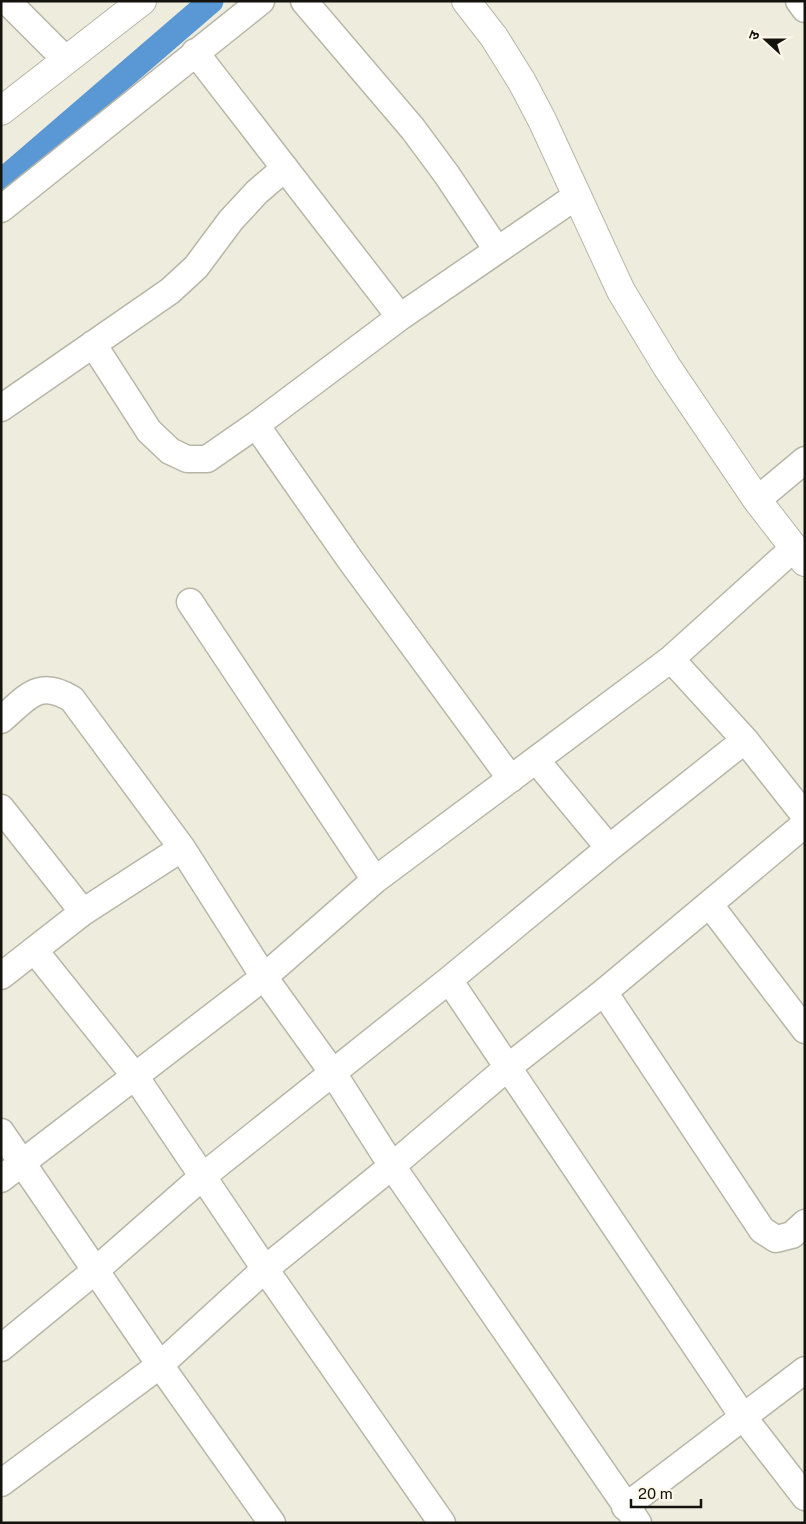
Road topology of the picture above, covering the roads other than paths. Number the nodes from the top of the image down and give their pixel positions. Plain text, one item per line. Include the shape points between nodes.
1 (142, 1) edge
2 (261, 1) edge
3 (304, 1) edge
4 (466, 1) edge
5 (799, 1) edge
6 (805, 9) edge
7 (8, 11) edge
8 (195, 52) junction
9 (66, 60) junction
10 (1, 110) edge
11 (285, 168) junction
12 (575, 197) junction
13 (1, 209) edge
14 (497, 250) junction
15 (400, 317) junction
16 (92, 344) junction
17 (1, 408) edge
18 (256, 425) junction
19 (805, 460) edge
20 (757, 500) junction
21 (799, 555) edge
22 (190, 602) dead end
23 (671, 659) junction
24 (1, 720) edge
25 (744, 740) junction
26 (536, 760) junction
27 (511, 779) junction
28 (1, 808) edge
29 (805, 816) edge
30 (805, 824) edge
31 (182, 848) junction
32 (608, 848) junction
33 (375, 880) junction
34 (710, 904) junction
35 (83, 912) junction
36 (35, 951) junction
37 (1, 976) edge
38 (264, 977) junction
39 (449, 980) junction
40 (604, 992) junction
41 (805, 1030) edge
42 (507, 1068) junction
43 (333, 1073) junction
44 (135, 1076) junction
45 (1, 1132) edge
46 (22, 1162) junction
47 (392, 1166) junction
48 (202, 1177) junction
49 (1, 1178) edge
50 (805, 1223) edge
51 (264, 1269) junction
52 (96, 1270) junction
53 (1, 1348) edge
54 (160, 1365) junction
55 (805, 1370) edge
56 (744, 1418) junction
57 (1, 1484) edge
58 (805, 1497) edge
59 (632, 1515) edge
60 (272, 1523) edge
61 (442, 1523) edge

1 - 9 street
2 - 8 street
3 - 14 street via 413,129
4 - 12 street via 494,37 522,82
5 - 6 street
7 - 9 street
8 - 11 street
8 - 13 street
9 - 10 street
11 - 15 street
11 - 16 street via 257,192 231,220 196,267 170,291
12 - 14 street
12 - 20 street via 621,292 667,367
14 - 15 street
15 - 18 street
16 - 17 street
16 - 18 street via 150,431 170,451 187,459 207,459
18 - 27 street
19 - 20 street
20 - 21 street
21 - 23 street
22 - 33 street
23 - 25 street
23 - 26 street
24 - 31 street via 34,692 58,691 72,699
25 - 29 street
25 - 32 street
26 - 27 street
26 - 32 street
27 - 33 street
28 - 35 street
30 - 34 street
31 - 35 street
31 - 38 street
32 - 39 street
33 - 38 street
34 - 40 street
34 - 41 street
35 - 36 street
36 - 37 street
36 - 44 street
38 - 43 street
38 - 44 street
39 - 42 street
39 - 43 street
40 - 42 street
40 - 50 street via 762,1230 776,1239 792,1235
42 - 47 street
42 - 56 street
43 - 47 street
43 - 48 street
44 - 46 street
44 - 48 street
45 - 46 street
46 - 49 street
46 - 52 street
47 - 51 street
47 - 59 street
48 - 51 street
48 - 52 street
51 - 54 street
51 - 61 street
52 - 53 street
52 - 54 street
54 - 57 street
54 - 60 street
55 - 56 street
56 - 58 street
56 - 59 street

